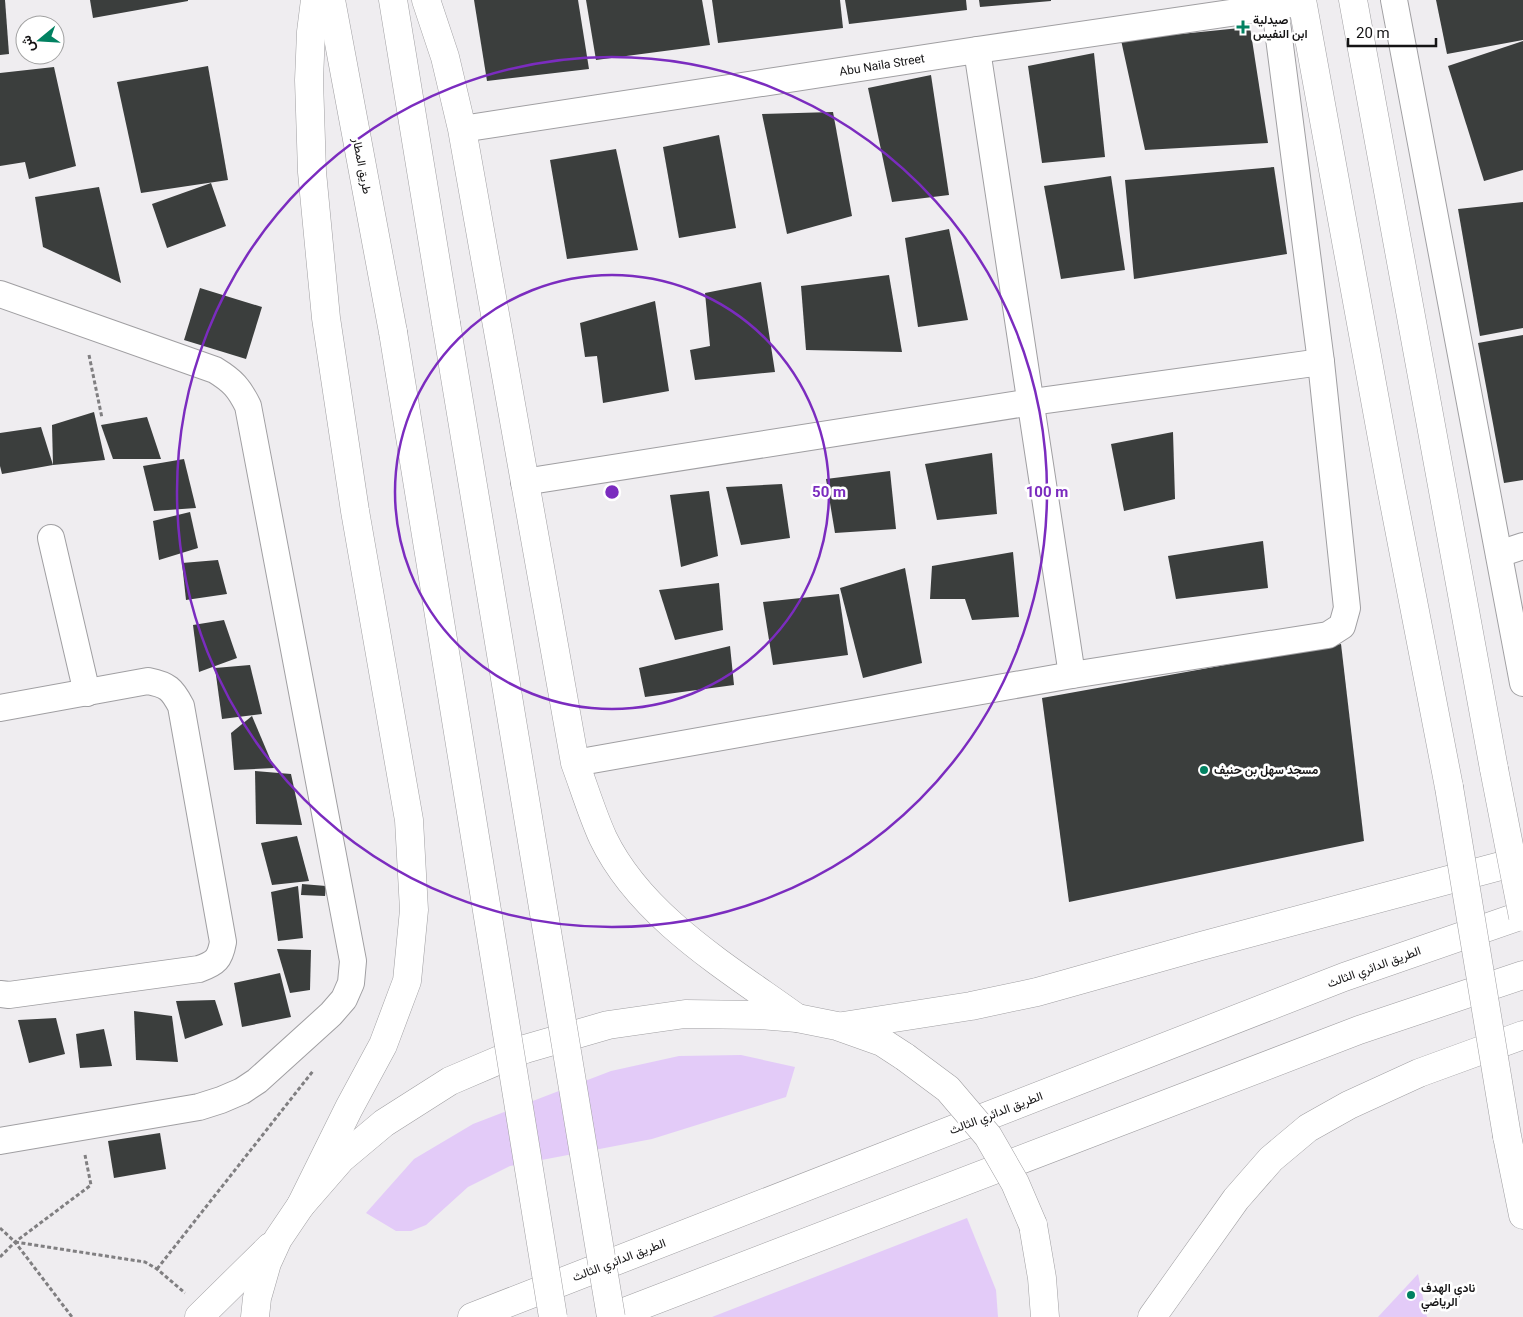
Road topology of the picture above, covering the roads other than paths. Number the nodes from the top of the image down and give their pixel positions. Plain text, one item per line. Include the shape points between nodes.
1 (315, 0) edge
2 (331, 0) edge
3 (393, 0) edge
4 (426, 0) edge
5 (1353, 0) edge
6 (1394, 0) edge
7 (1302, 1) edge
8 (1275, 7) junction
9 (978, 50) junction
10 (462, 129) junction
11 (0, 294) edge
12 (1321, 362) junction
13 (1032, 402) junction
14 (524, 482) junction
15 (51, 538) dead end
16 (1523, 546) edge
17 (1499, 554) junction
18 (1072, 675) junction
19 (1523, 683) edge
20 (87, 693) junction
21 (0, 708) edge
22 (575, 763) junction
23 (1523, 860) edge
24 (1523, 916) edge
25 (1523, 975) edge
26 (0, 994) edge
27 (797, 1018) junction
28 (836, 1026) junction
29 (1523, 1035) edge
30 (0, 1141) edge
31 (301, 1205) junction
32 (1523, 1215) edge
33 (278, 1239) junction
34 (256, 1308) edge
35 (203, 1314) edge
36 (472, 1317) edge
37 (553, 1317) edge
38 (611, 1317) edge
39 (1045, 1317) edge
40 (1152, 1317) edge

1 - 31 main road via 309,80 312,172 326,318 355,511 409,820 414,910 407,981 383,1045
2 - 37 main road, طريق المطار, bridge via 393,332
3 - 38 main road, bridge
4 - 10 main road via 445,57
5 - 24 main road, bridge
6 - 17 street
7 - 8 street, Abu Naila Street
7 - 32 main road, bridge via 1449,787
8 - 9 street, Abu Naila Street
8 - 12 street
9 - 10 street, Abu Naila Street
9 - 13 street
10 - 14 main road
11 - 30 street via 215,370 240,390 248,406 353,961 351,982 344,999 332,1014 257,1082 242,1091 199,1107
12 - 13 street
12 - 18 street via 1347,608 1342,626 1328,635
13 - 14 street
13 - 18 street
14 - 22 main road
15 - 20 street
16 - 17 street
17 - 19 street
18 - 22 street
20 - 21 street
20 - 26 street via 148,681 163,684 174,692 181,706 224,942 221,955 212,964 199,969
22 - 27 main road via 603,838 626,876 654,909
23 - 28 main road via 1037,992 971,1006
24 - 36 main road, الطريق الدائري الثالث via 1344,977
25 - 38 main road via 1359,1030
27 - 28 main road
27 - 31 main road via 685,1014 608,1025 525,1049 450,1081 384,1123 341,1159
28 - 39 main road, bridge via 882,1042 905,1057 948,1089 988,1136 1015,1183 1033,1225
29 - 40 main road via 1419,1073 1349,1104 1308,1128 1272,1159 1236,1199
31 - 33 main road
33 - 34 main road via 267,1263
33 - 35 main road

